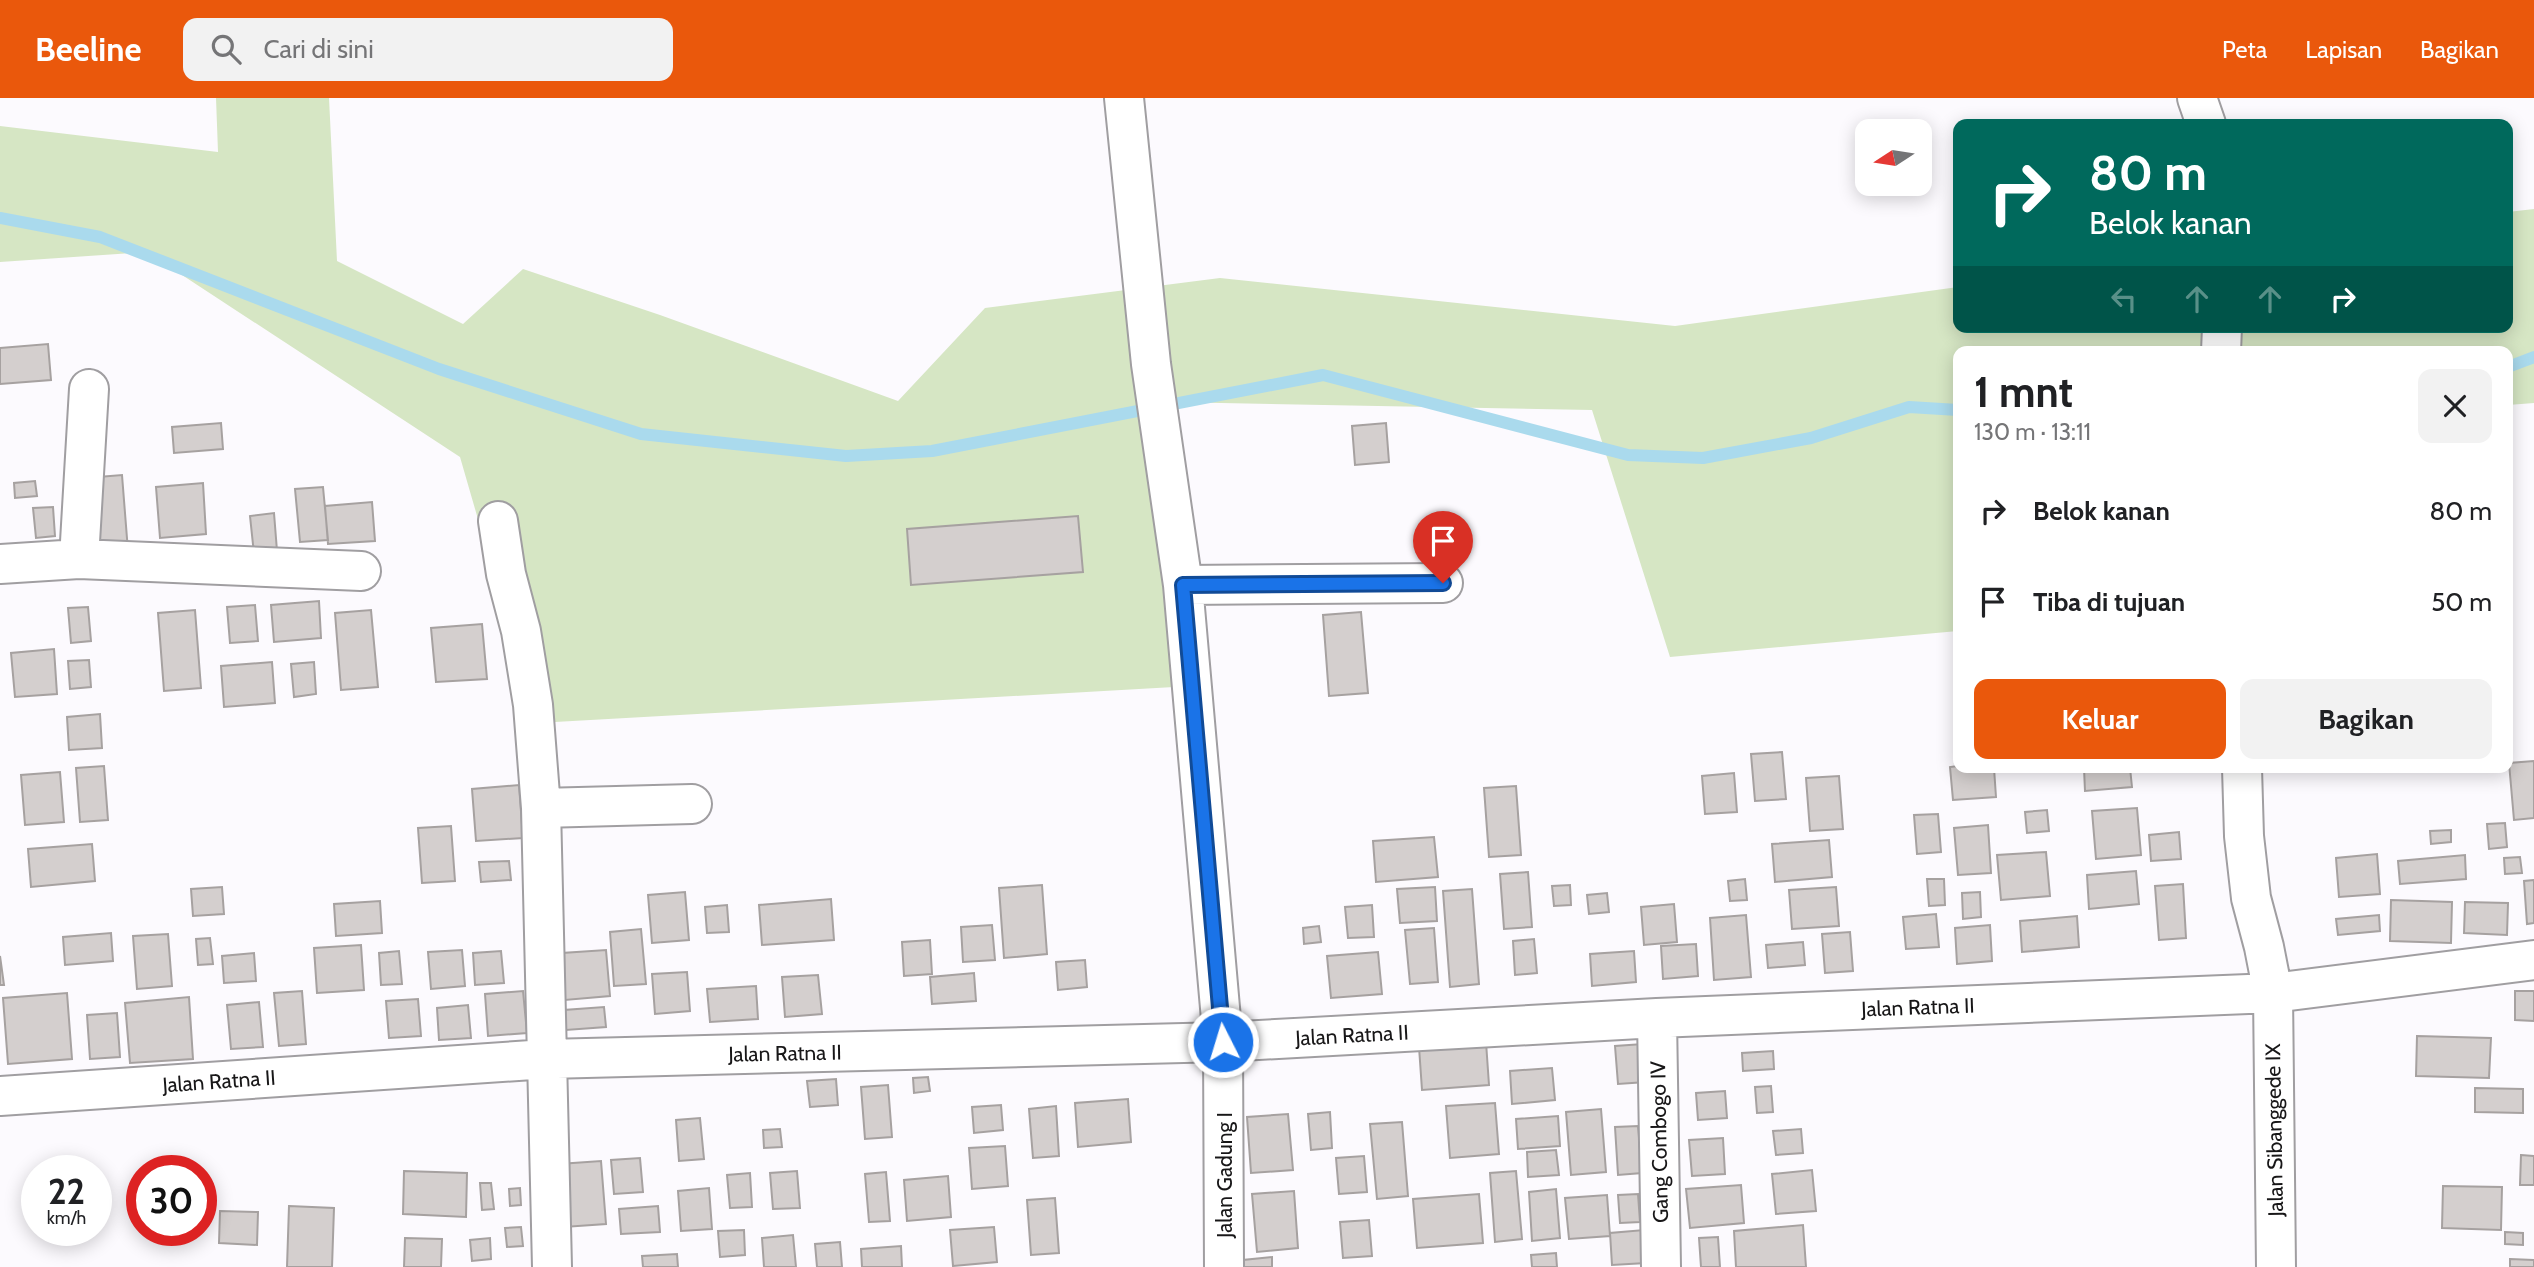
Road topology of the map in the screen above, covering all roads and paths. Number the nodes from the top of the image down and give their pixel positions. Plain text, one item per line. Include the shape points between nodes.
1 (1124, 98) edge
2 (2197, 98) edge
3 (2204, 119) edge
4 (89, 389) dead end
5 (498, 521) dead end
6 (79, 559) junction
7 (0, 564) edge
8 (361, 571) dead end
9 (1443, 583) dead end
10 (1183, 585) junction
11 (2242, 773) edge
12 (692, 804) dead end
13 (541, 808) junction
14 (2534, 960) edge
15 (2273, 993) junction
16 (1657, 1018) junction
17 (1223, 1042) junction
18 (548, 1059) junction
19 (0, 1096) edge
20 (552, 1267) edge
21 (1224, 1267) edge
22 (1661, 1267) edge
23 (2276, 1267) edge

1 - 10 street, Jalan Gadung I via 1151,364
2 - 3 street
4 - 6 street
5 - 13 street via 533,705
6 - 7 street
6 - 8 street
9 - 10 street
10 - 17 street, Jalan Gadung I
11 - 15 street, Jalan Sibanggede IX via 2251,898
12 - 13 street
13 - 18 street
14 - 15 street, Jalan Ratna II
15 - 16 street, Jalan Ratna II
15 - 23 street, Jalan Sibanggede IX
16 - 17 street, Jalan Ratna II
16 - 22 street, Gang Combogo IV
17 - 18 street, Jalan Ratna II
17 - 21 street, Jalan Gadung I
18 - 19 street, Jalan Ratna II
18 - 20 street

